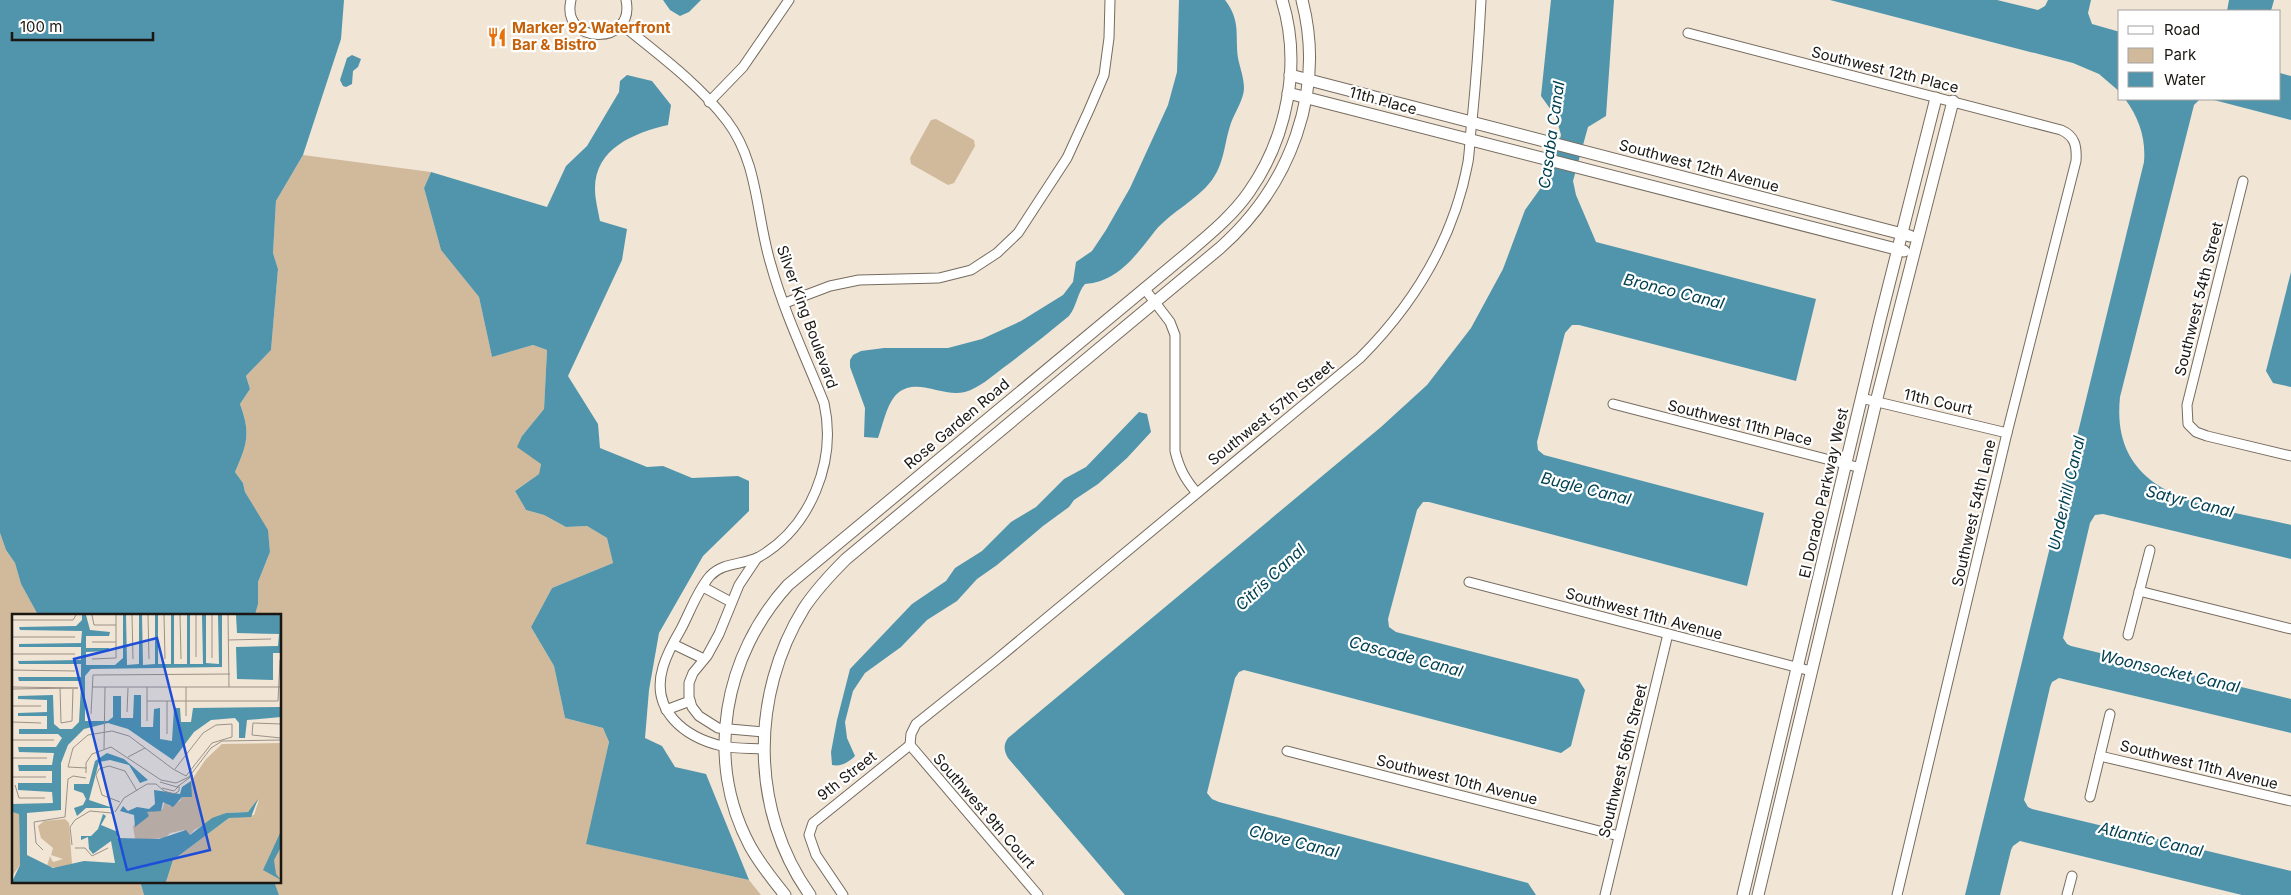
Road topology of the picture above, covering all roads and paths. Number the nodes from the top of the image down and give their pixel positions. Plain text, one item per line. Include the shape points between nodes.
1 (571, 0) edge
2 (626, 0) edge
3 (789, 0) edge
4 (1110, 0) edge
5 (1282, 0) edge
6 (1302, 0) edge
7 (1481, 0) edge
8 (621, 24) junction
9 (1688, 33) dead end
10 (1290, 75) junction
11 (1308, 79) junction
12 (1288, 93) junction
13 (1306, 97) junction
14 (1936, 98) junction
15 (710, 102) junction
16 (1952, 102) junction
17 (1472, 121) junction
18 (1470, 138) junction
19 (2073, 139) joint
20 (2243, 181) dead end
21 (1902, 234) junction
22 (1919, 238) junction
23 (1898, 250) junction
24 (1914, 254) junction
25 (1144, 288) junction
26 (1155, 301) junction
27 (785, 303) junction
28 (1861, 398) junction
29 (1876, 402) junction
30 (1613, 404) dead end
31 (2007, 433) junction
32 (2291, 456) edge
33 (1846, 464) junction
34 (1861, 468) junction
35 (1196, 492) junction
36 (2150, 550) dead end
37 (757, 558) junction
38 (1469, 582) dead end
39 (703, 587) junction
40 (2139, 591) junction
41 (732, 602) junction
42 (2291, 629) edge
43 (1668, 634) junction
44 (2128, 635) dead end
45 (673, 644) junction
46 (704, 659) junction
47 (1798, 668) junction
48 (1811, 672) junction
49 (690, 701) junction
50 (666, 710) junction
51 (2110, 714) dead end
52 (725, 729) junction
53 (764, 732) junction
54 (910, 745) junction
55 (725, 747) junction
56 (764, 749) junction
57 (1287, 751) dead end
58 (2100, 756) junction
59 (2090, 797) dead end
60 (2291, 801) edge
61 (1619, 836) junction
62 (2072, 876) dead end
63 (785, 895) edge
64 (810, 895) edge
65 (843, 895) edge
66 (1038, 895) edge
67 (1605, 895) edge
68 (1743, 895) edge
69 (1758, 895) edge
70 (1897, 895) edge
71 (2067, 895) edge

1 - 8 street via 573,20 585,32 609,34
2 - 8 street via 626,15
3 - 15 street via 743,67
4 - 27 street via 1110,38 1104,75 1067,158 1018,233 1004,247 971,270 939,278 859,280 830,286
5 - 10 street, Rose Garden Road via 1290,43
6 - 11 street via 1308,40
7 - 17 street, Southwest 57th Street
8 - 15 street, Silver King Boulevard via 685,76
9 - 14 street, Southwest 12th Place
10 - 11 street, 11th Place
10 - 12 street, Rose Garden Road
11 - 13 street
11 - 17 street, 11th Place
12 - 13 street, 11th Place
12 - 25 street, Rose Garden Road via 1276,142 1249,192 1221,224
13 - 18 street, 11th Place
13 - 26 street via 1293,146 1262,204 1233,236
14 - 16 street, Southwest 12th Place
14 - 21 street, El Dorado Parkway West
15 - 27 street, Silver King Boulevard via 728,122 743,148 755,185 760,224 771,267
16 - 19 street, Southwest 12th Place via 2061,130
16 - 22 street, El Dorado Parkway West
17 - 18 street, Southwest 57th Street
17 - 21 street, Southwest 12th Avenue
18 - 23 street, Southwest 12th Avenue
18 - 35 street, Southwest 57th Street via 1468,162 1450,224 1427,273 1397,318 1360,358
19 - 31 street, Southwest 54th Lane via 2076,161
20 - 32 street, Southwest 54th Street via 2187,405 2188,424 2207,436
21 - 22 street, Southwest 12th Avenue
21 - 23 street, El Dorado Parkway West
22 - 24 street, El Dorado Parkway West
23 - 24 street, Southwest 12th Avenue
23 - 28 street, El Dorado Parkway West
24 - 29 street, El Dorado Parkway West
25 - 26 street
25 - 52 street, Rose Garden Road via 788,585 763,614 744,648 732,684
26 - 35 street via 1175,335 1176,451 1179,467
26 - 53 street via 831,574 804,608 786,642 773,681
27 - 37 street, Silver King Boulevard via 824,403 827,452 818,486 803,514 784,538
28 - 29 street, 11th Court
28 - 33 street, El Dorado Parkway West
29 - 31 street, 11th Court
29 - 34 street, El Dorado Parkway West
30 - 33 street, Southwest 11th Place
31 - 70 street, Southwest 54th Lane
33 - 34 street, Southwest 11th Place
33 - 47 street, El Dorado Parkway West
34 - 48 street, El Dorado Parkway West
35 - 54 street, Southwest 57th Street via 916,724 910,734
36 - 40 street
37 - 39 street, Silver King Boulevard via 721,567
37 - 41 street, Silver King Boulevard
38 - 43 street, Southwest 11th Avenue
39 - 41 street
39 - 45 street, Silver King Boulevard
40 - 42 street
40 - 44 street
41 - 46 street, Silver King Boulevard
43 - 47 street, Southwest 11th Avenue
43 - 61 street, Southwest 56th Street
45 - 46 street
45 - 50 street, Silver King Boulevard via 661,682 660,693
46 - 49 street, Silver King Boulevard via 693,673
47 - 48 street, Southwest 11th Avenue
47 - 68 street, El Dorado Parkway West
48 - 69 street, El Dorado Parkway West
49 - 50 street
49 - 52 street via 699,716
50 - 55 street, Silver King Boulevard via 687,733
51 - 58 street, Southwest 11th Avenue
52 - 53 street
52 - 55 street, Rose Garden Road
53 - 56 street
54 - 65 street, 9th Street via 812,823 809,835 816,855
54 - 66 street, Southwest 9th Court
55 - 56 street, Silver King Boulevard
55 - 63 street, Rose Garden Road via 731,797 744,833 763,867
56 - 64 street via 767,788 780,838
57 - 61 street, Southwest 10th Avenue
58 - 59 street, Southwest 11th Avenue
58 - 60 street, Southwest 11th Avenue
61 - 67 street, Southwest 56th Street
62 - 71 street

